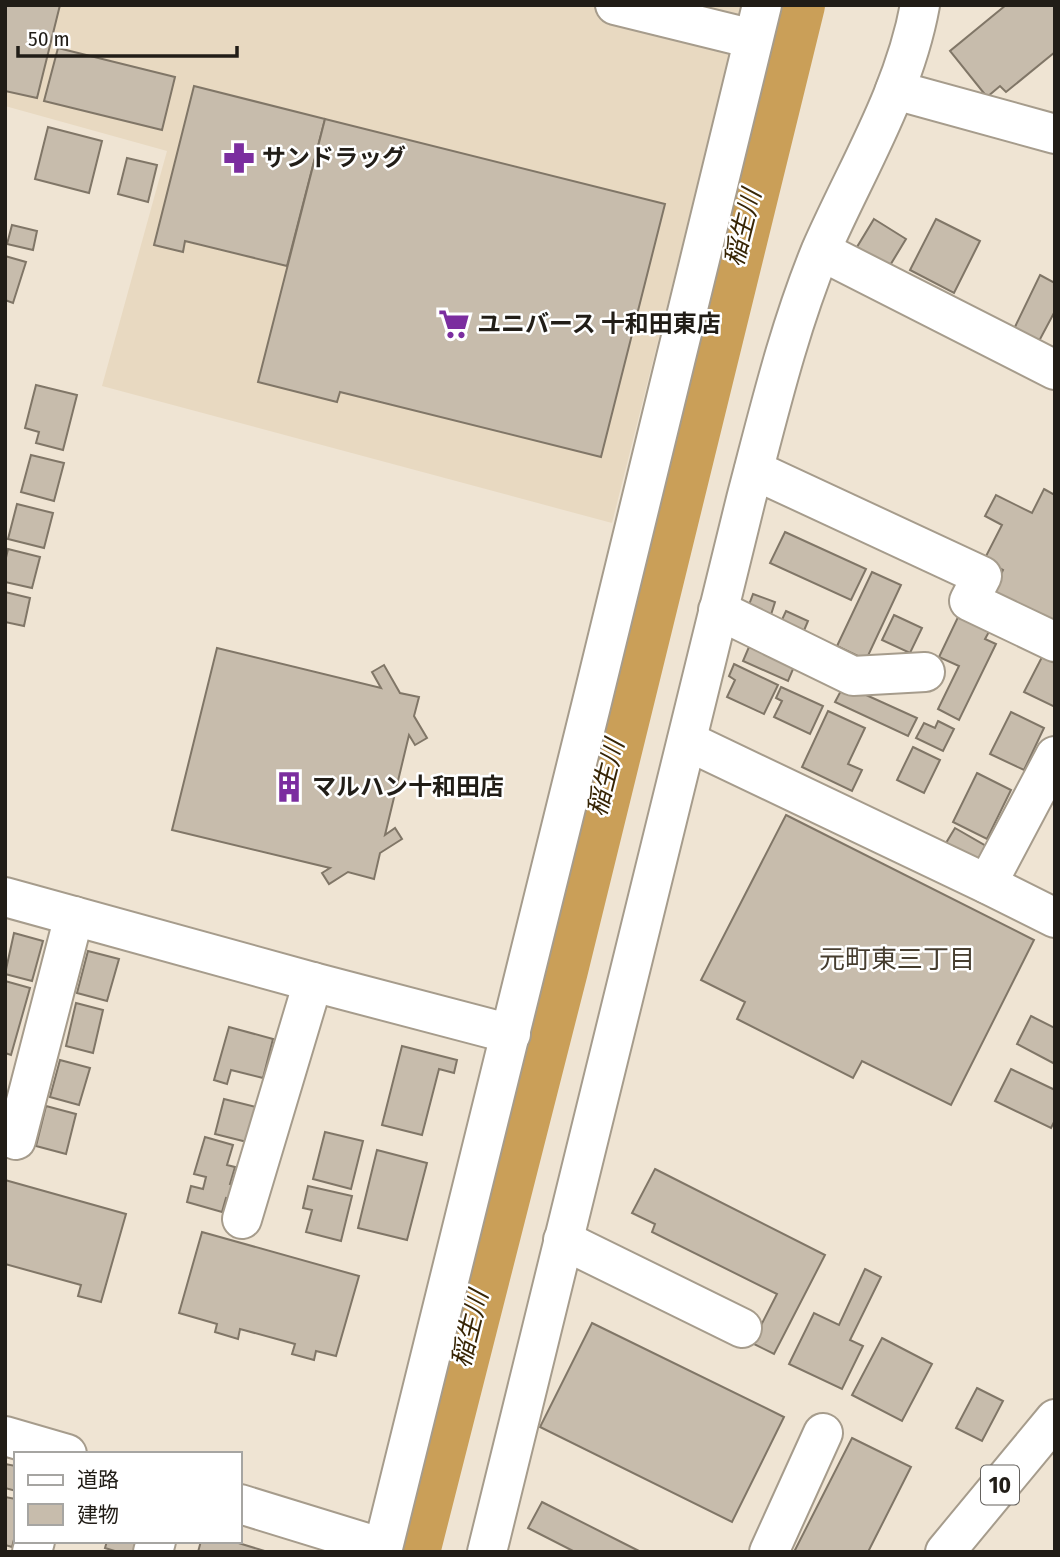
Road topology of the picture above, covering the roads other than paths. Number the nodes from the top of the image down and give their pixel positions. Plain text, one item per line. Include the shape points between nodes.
1 (615, 5) edge
2 (920, 5) edge
3 (689, 14) edge
4 (757, 22) edge
5 (895, 90) junction
6 (1055, 134) edge
7 (821, 251) junction
8 (1055, 370) edge
9 (754, 470) junction
10 (718, 610) junction
11 (1055, 642) edge
12 (925, 672) dead end
13 (687, 741) junction
14 (1055, 756) edge
15 (987, 884) junction
16 (5, 897) edge
17 (74, 916) junction
18 (1055, 918) edge
19 (313, 982) junction
20 (510, 1034) junction
21 (16, 1140) dead end
22 (242, 1219) dead end
23 (563, 1240) junction
24 (742, 1328) dead end
25 (1055, 1419) edge
26 (823, 1433) dead end
27 (5, 1436) edge
28 (60, 1452) edge
29 (242, 1505) edge
30 (382, 1550) edge
31 (487, 1552) edge
32 (769, 1552) edge
33 (945, 1552) edge

1 - 3 street
2 - 5 street via 916,32
3 - 4 street
4 - 20 street
5 - 6 street
5 - 7 street
7 - 8 street
7 - 9 street via 790,336
9 - 10 street
9 - 11 street via 982,576 968,601
10 - 12 street via 853,676
10 - 13 street
13 - 15 street
13 - 23 street
14 - 15 street
15 - 18 street
16 - 17 street
17 - 19 street
17 - 21 street
19 - 20 street
19 - 22 street
20 - 30 street
23 - 24 street
23 - 31 street
25 - 33 street, 10
26 - 32 street
27 - 28 street
29 - 30 street

